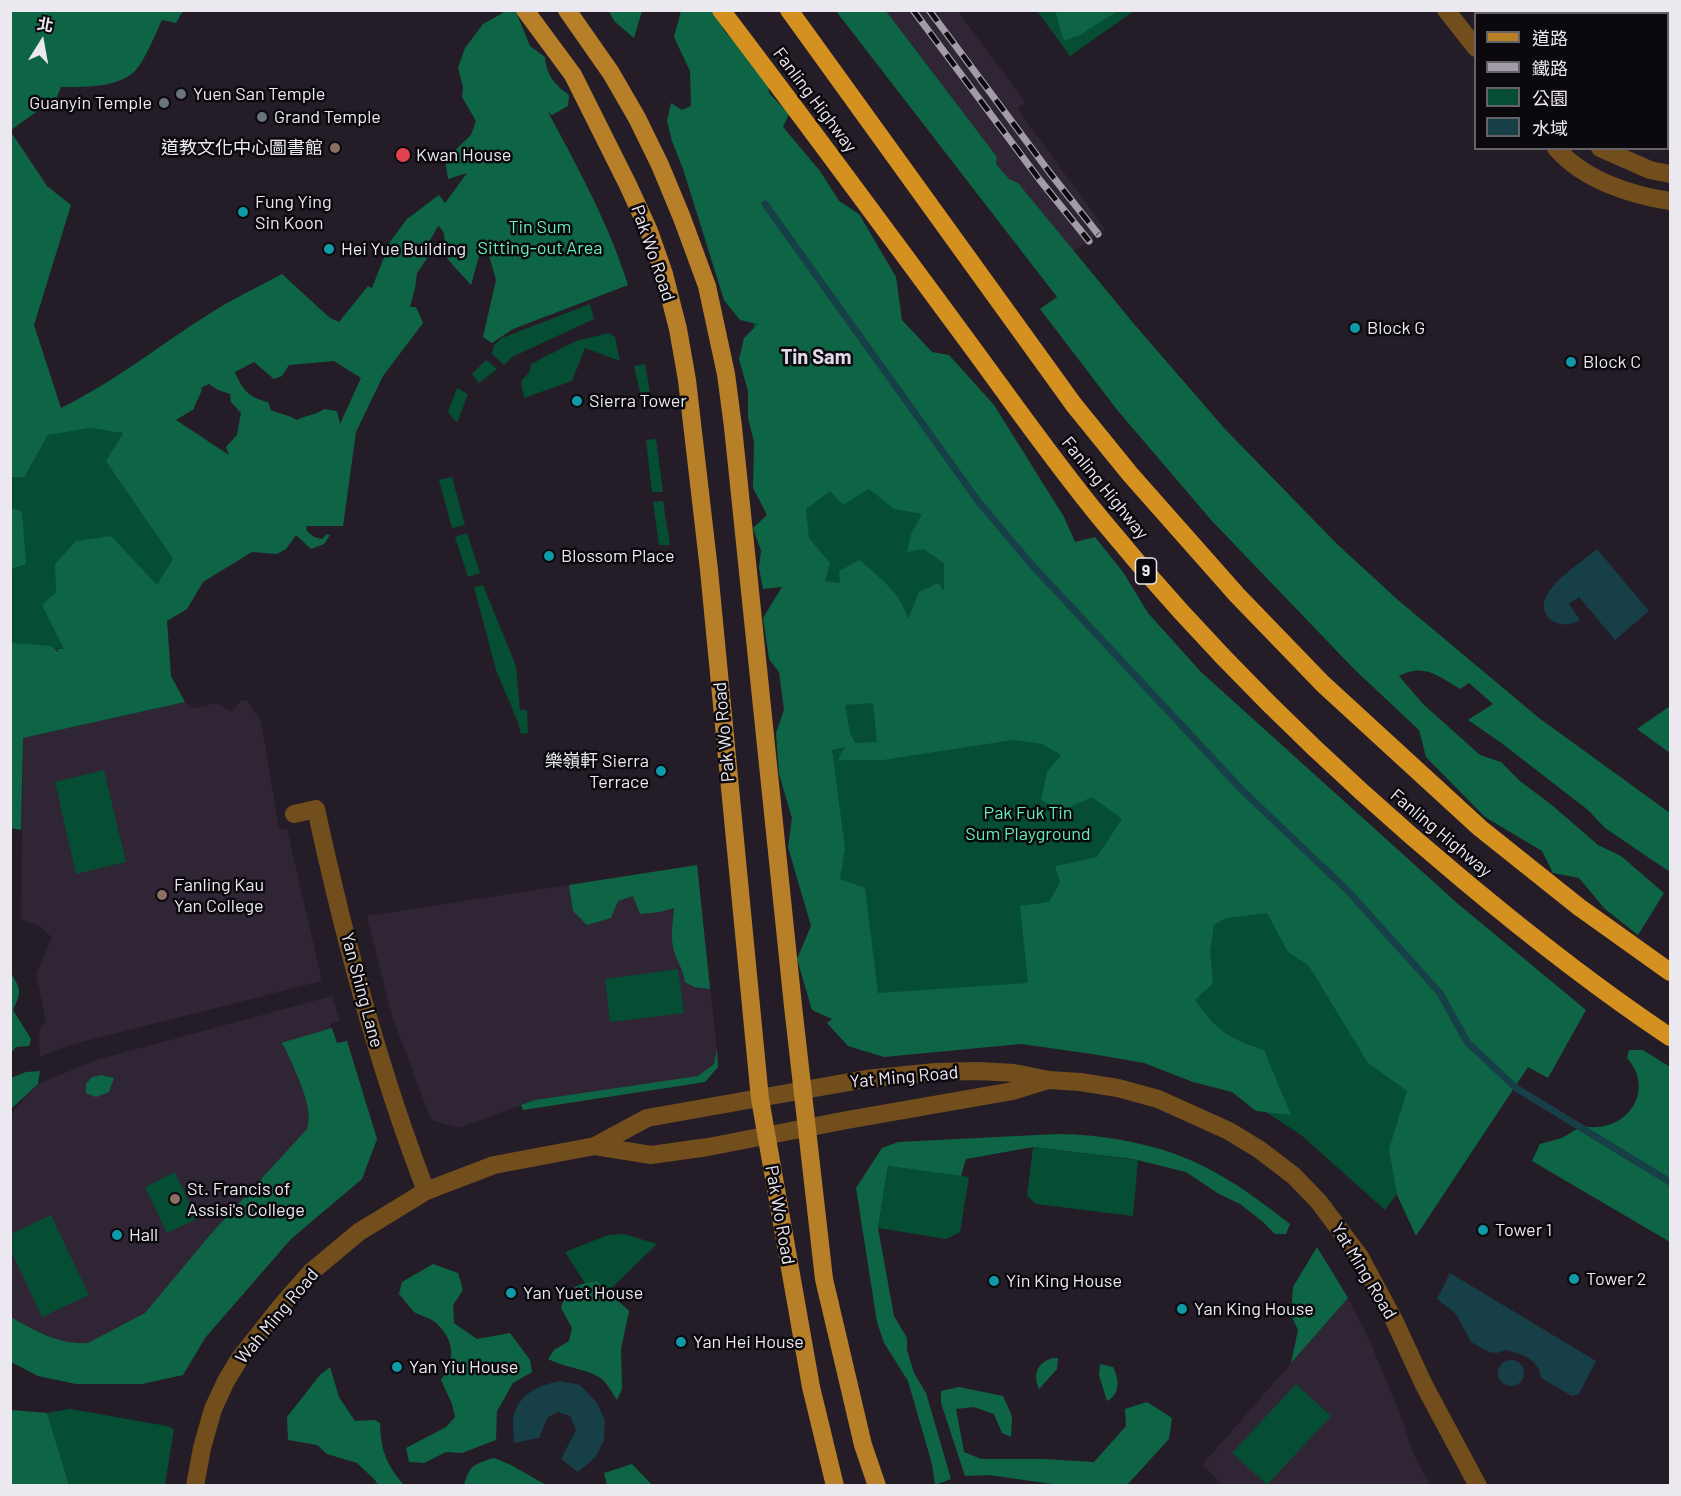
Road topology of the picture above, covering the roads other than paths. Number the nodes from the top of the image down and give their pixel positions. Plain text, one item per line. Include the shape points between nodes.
1 (525, 10) edge
2 (567, 10) edge
3 (721, 10) edge
4 (789, 10) edge
5 (1446, 10) edge
6 (1474, 45) edge
7 (1558, 150) edge
8 (1604, 150) edge
9 (1671, 174) edge
10 (1671, 201) edge
11 (294, 814) dead end
12 (1671, 972) edge
13 (1671, 1037) edge
14 (1049, 1080) junction
15 (803, 1088) junction
16 (760, 1098) junction
17 (808, 1128) junction
18 (766, 1135) junction
19 (596, 1146) junction
20 (426, 1191) junction
21 (195, 1485) edge
22 (835, 1485) edge
23 (877, 1485) edge
24 (1478, 1485) edge

1 - 16 main road, Pak Wo Road via 573,75 628,184 664,274 678,329 709,570
2 - 15 main road, Pak Wo Road via 611,73 660,165 707,286 719,337 733,427
3 - 13 highway, Fanling Highway / 9 via 1102,521 1243,679 1310,745 1440,861 1575,969
4 - 12 highway, Fanling Highway via 1074,405 1237,595 1323,684 1480,828 1579,907
5 - 6 street
7 - 10 street via 1602,181
8 - 9 street via 1634,164
11 - 20 street, Yan Shing Lane via 316,809 369,1021
14 - 15 street, Yat Ming Road via 1014,1073 935,1072
14 - 17 street, Yat Ming Road via 1012,1091
14 - 24 street, Yat Ming Road via 1108,1086 1158,1099 1229,1131 1294,1176 1360,1257
15 - 16 street, Yat Ming Road
15 - 17 main road, Pak Wo Road
16 - 18 main road, Pak Wo Road
16 - 19 street, Wah Ming Road via 647,1118
17 - 18 street, Yat Ming Road
17 - 23 main road, Pak Wo Road via 824,1279 863,1445
18 - 19 street, Wah Ming Road via 651,1155
18 - 22 main road, Pak Wo Road via 811,1387
19 - 20 street, Wah Ming Road via 494,1165
20 - 21 street, Wah Ming Road via 359,1232 311,1272 240,1358 213,1409

